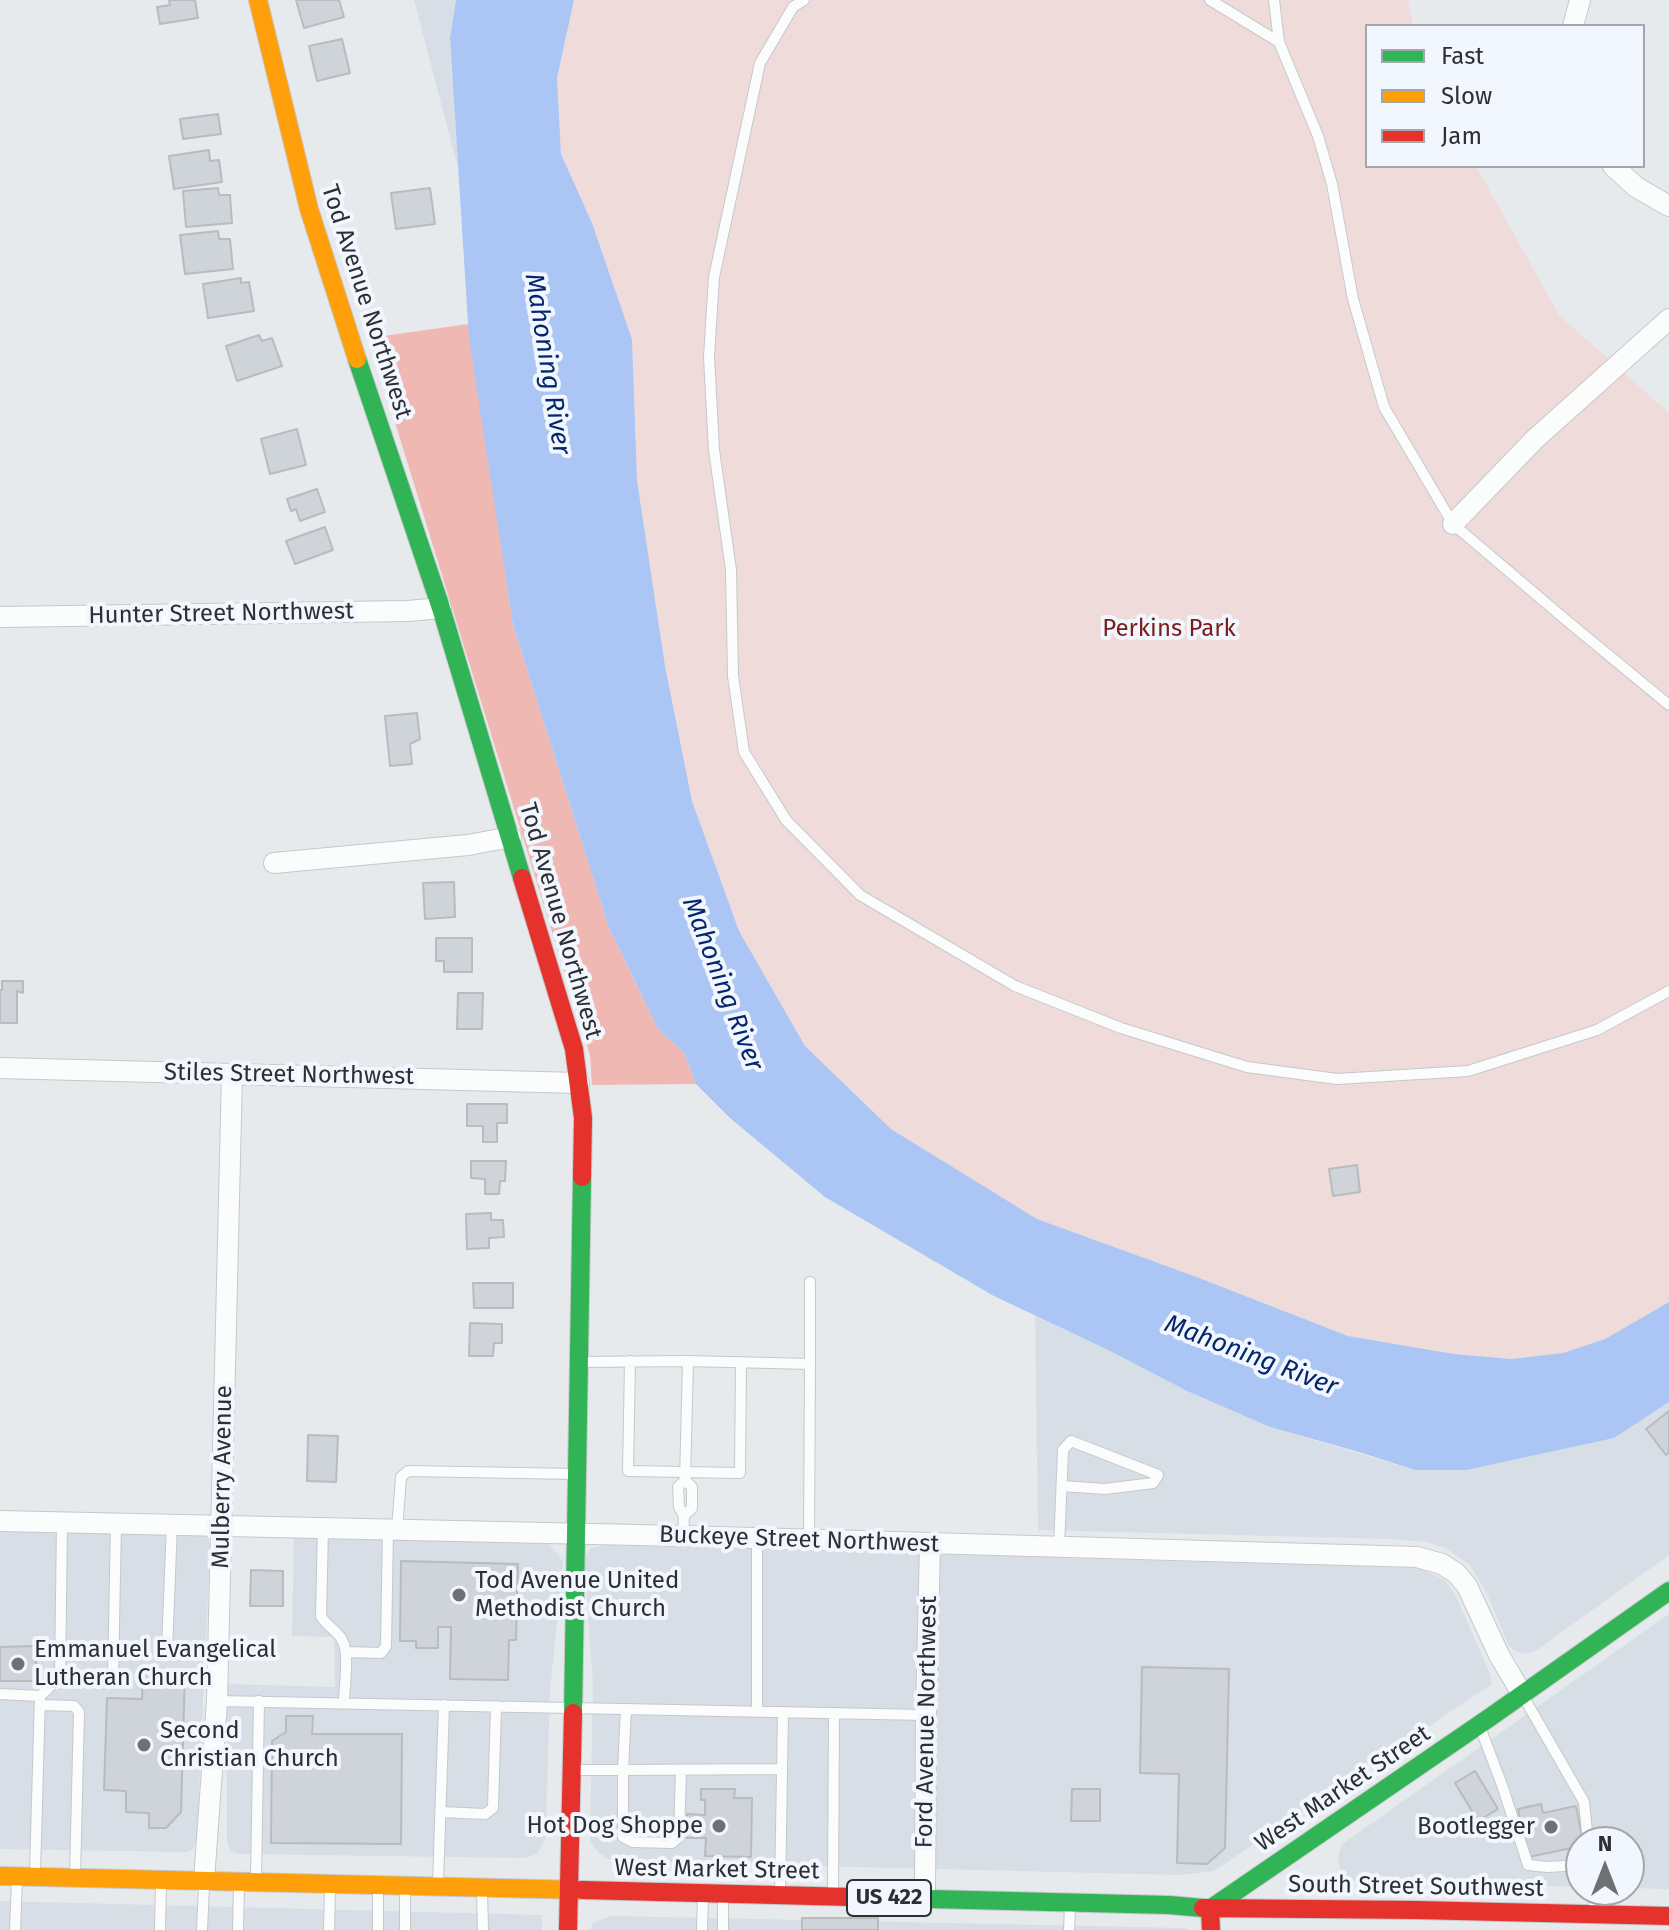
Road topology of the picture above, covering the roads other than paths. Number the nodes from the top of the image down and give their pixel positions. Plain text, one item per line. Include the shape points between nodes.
1 (258, 0) edge
2 (804, 0) edge
3 (1210, 0) edge
4 (1274, 0) edge
5 (1580, 0) edge
6 (1574, 24) edge
7 (1279, 42) junction
8 (1615, 168) edge
9 (1669, 206) edge
10 (1669, 319) edge
11 (1453, 524) junction
12 (441, 608) junction
13 (0, 617) edge
14 (1669, 705) edge
15 (511, 837) junction
16 (274, 863) dead end
17 (1669, 991) edge
18 (0, 1068) edge
19 (232, 1074) junction
20 (579, 1083) junction
21 (810, 1282) dead end
22 (630, 1361) junction
23 (688, 1361) junction
24 (579, 1362) junction
25 (741, 1362) junction
26 (810, 1364) junction
27 (578, 1474) junction
28 (686, 1476) junction
29 (1062, 1486) junction
30 (0, 1521) edge
31 (62, 1522) junction
32 (116, 1523) junction
33 (172, 1524) junction
34 (222, 1526) junction
35 (683, 1526) junction
36 (323, 1528) junction
37 (393, 1530) junction
38 (577, 1535) junction
39 (757, 1539) junction
40 (809, 1540) junction
41 (930, 1544) junction
42 (1059, 1547) junction
43 (1669, 1591) edge
44 (219, 1649) junction
45 (346, 1652) junction
46 (60, 1677) junction
47 (0, 1694) edge
48 (1522, 1694) junction
49 (40, 1700) junction
50 (217, 1701) junction
51 (259, 1701) junction
52 (344, 1703) junction
53 (444, 1705) junction
54 (496, 1706) junction
55 (573, 1707) junction
56 (626, 1709) junction
57 (757, 1712) junction
58 (783, 1712) junction
59 (834, 1713) junction
60 (926, 1715) junction
61 (1479, 1725) junction
62 (782, 1769) junction
63 (572, 1770) junction
64 (623, 1770) junction
65 (681, 1770) junction
66 (441, 1812) junction
67 (1586, 1826) edge
68 (1565, 1866) edge
69 (17, 1876) edge
70 (75, 1878) junction
71 (161, 1880) junction
72 (204, 1880) junction
73 (247, 1882) junction
74 (331, 1884) junction
75 (378, 1885) junction
76 (405, 1886) junction
77 (438, 1887) junction
78 (482, 1888) junction
79 (568, 1890) junction
80 (703, 1894) junction
81 (723, 1894) junction
82 (780, 1895) junction
83 (833, 1896) junction
84 (925, 1899) junction
85 (1070, 1902) junction
86 (1594, 1906) edge
87 (1210, 1909) junction
88 (1595, 1914) junction
89 (1669, 1916) edge
90 (15, 1930) edge
91 (160, 1930) edge
92 (202, 1930) edge
93 (238, 1930) edge
94 (329, 1930) edge
95 (378, 1930) edge
96 (405, 1930) edge
97 (483, 1930) edge
98 (568, 1930) edge
99 (702, 1930) edge
100 (723, 1930) edge
101 (1069, 1930) edge
102 (1211, 1930) edge

1 - 12 main road, Tod Avenue Northwest via 309,209
2 - 17 lane via 793,7 760,63 714,277 709,357 714,450 731,570 733,676 744,752 786,820 860,895 1015,986 1121,1028 1247,1067 1337,1079 1468,1071 1597,1030
3 - 7 lane
4 - 7 lane
5 - 6 street
7 - 11 lane via 1332,184 1353,299 1384,407
8 - 9 street
10 - 11 street via 1535,439
11 - 14 lane
12 - 13 street, Hunter Street Northwest
12 - 15 main road, Tod Avenue Northwest
15 - 16 street
15 - 20 main road, Tod Avenue Northwest via 574,1049
18 - 19 street, Stiles Street Northwest
19 - 20 street, Stiles Street Northwest
19 - 34 street, Mulberry Avenue
20 - 24 main road, Tod Avenue Northwest
21 - 26 lane
22 - 23 lane
22 - 24 lane
22 - 28 lane via 628,1471
23 - 25 lane
23 - 28 lane
24 - 27 main road, Tod Avenue Northwest
25 - 26 lane
25 - 28 lane via 740,1473
26 - 40 lane
27 - 37 lane via 408,1471 401,1477
27 - 38 main road, Tod Avenue Northwest
28 - 35 lane via 692,1508
29 - 29 lane via 1063,1450 1071,1441 1158,1475 1153,1483 1105,1489
29 - 42 lane
30 - 31 street, Buckeye Street Northwest
31 - 32 street, Buckeye Street Northwest
31 - 46 lane
32 - 33 street, Buckeye Street Northwest
32 - 46 lane via 113,1678
33 - 34 street, Buckeye Street Northwest
33 - 44 lane via 167,1649
34 - 36 street, Buckeye Street Northwest
34 - 44 street, Mulberry Avenue
35 - 38 street, Buckeye Street Northwest
35 - 39 street, Buckeye Street Northwest
36 - 37 street, Buckeye Street Northwest
36 - 45 lane via 321,1616 342,1639
37 - 38 street, Buckeye Street Northwest
37 - 45 lane via 386,1646 381,1653
38 - 55 main road, Tod Avenue Northwest
39 - 40 street, Buckeye Street Northwest
39 - 57 lane
40 - 41 street, Buckeye Street Northwest
41 - 42 street, Buckeye Street Northwest
41 - 60 street, Ford Avenue Northwest
42 - 48 street, Buckeye Street Northwest via 1427,1558 1449,1568 1467,1586
43 - 48 main road, West Market Street
44 - 50 street, Mulberry Avenue
45 - 52 lane
46 - 49 lane
47 - 49 lane
48 - 61 main road, West Market Street
48 - 67 lane via 1584,1802
49 - 69 lane
49 - 70 lane via 74,1706 79,1712
50 - 51 lane
50 - 72 street, Mulberry Avenue
51 - 52 lane
51 - 73 lane
52 - 53 lane
53 - 54 lane
53 - 66 lane
54 - 55 lane
54 - 66 lane via 493,1808 485,1814
55 - 56 lane
55 - 63 main road, Tod Avenue Northwest
56 - 57 lane
56 - 64 lane
57 - 58 lane
58 - 59 lane
58 - 62 lane
59 - 60 lane
59 - 83 lane
60 - 84 street, Ford Avenue Northwest
61 - 68 lane via 1528,1865
61 - 87 main road, West Market Street
62 - 65 lane
62 - 82 lane
63 - 64 lane
63 - 79 main road, Tod Avenue Northwest
64 - 65 lane
64 - 65 lane via 623,1837 672,1843 679,1837
66 - 77 lane
69 - 70 main road, West Market Street / US 422
69 - 90 lane
70 - 71 main road, West Market Street / US 422
71 - 72 main road, West Market Street / US 422
71 - 91 lane
72 - 73 main road, West Market Street / US 422
72 - 92 lane
73 - 74 main road, West Market Street / US 422
73 - 93 lane
74 - 75 main road, West Market Street / US 422
74 - 94 lane
75 - 76 main road, West Market Street / US 422
75 - 95 lane
76 - 77 main road, West Market Street / US 422
76 - 96 lane
77 - 78 main road, West Market Street / US 422
78 - 79 main road, West Market Street / US 422
78 - 97 lane
79 - 80 main road, West Market Street / US 422
79 - 98 main road, Tod Avenue Northwest
80 - 81 main road, West Market Street / US 422
80 - 99 lane
81 - 82 main road, West Market Street / US 422
81 - 100 lane
82 - 83 main road, West Market Street / US 422
83 - 84 main road, West Market Street / US 422
84 - 85 main road, West Market Street / US 422
85 - 87 main road, West Market Street / US 422
85 - 101 lane
86 - 88 lane
87 - 88 main road, South Street Southwest / US 422
87 - 102 main road
88 - 89 main road, South Street Southwest / US 422

